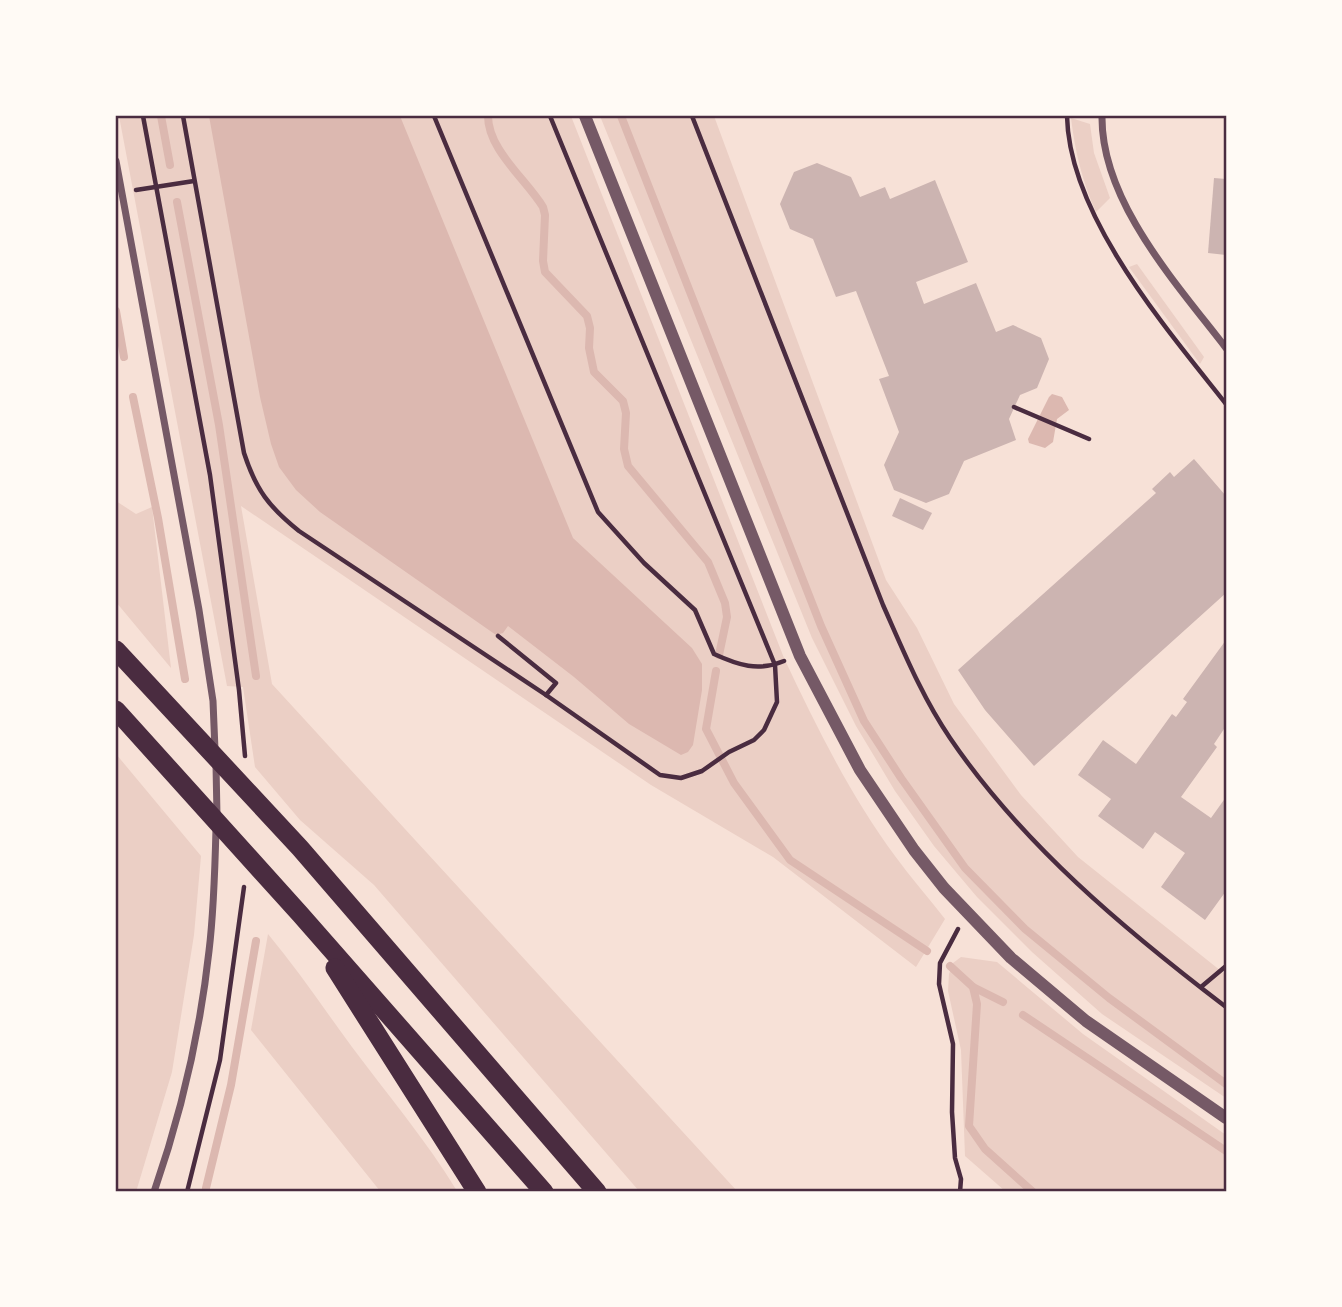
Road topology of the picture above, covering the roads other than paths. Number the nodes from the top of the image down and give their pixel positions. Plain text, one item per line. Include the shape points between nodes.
1 (585, 116) edge
2 (1102, 116) edge
3 (116, 161) edge
4 (1227, 348) edge
5 (116, 650) edge
6 (116, 710) edge
7 (300, 914) junction
8 (1227, 1118) edge
9 (154, 1192) edge
10 (477, 1192) edge
11 (544, 1192) edge
12 (597, 1192) edge

1 - 8 street via 800,656 835,727 886,811 921,860 1011,958 1086,1021
2 - 4 street via 1106,159 1117,192 1167,272
3 - 9 street via 199,610 213,701 217,801 214,902 202,999 183,1096
5 - 12 highway via 300,848
6 - 7 highway
7 - 10 highway
7 - 11 highway

